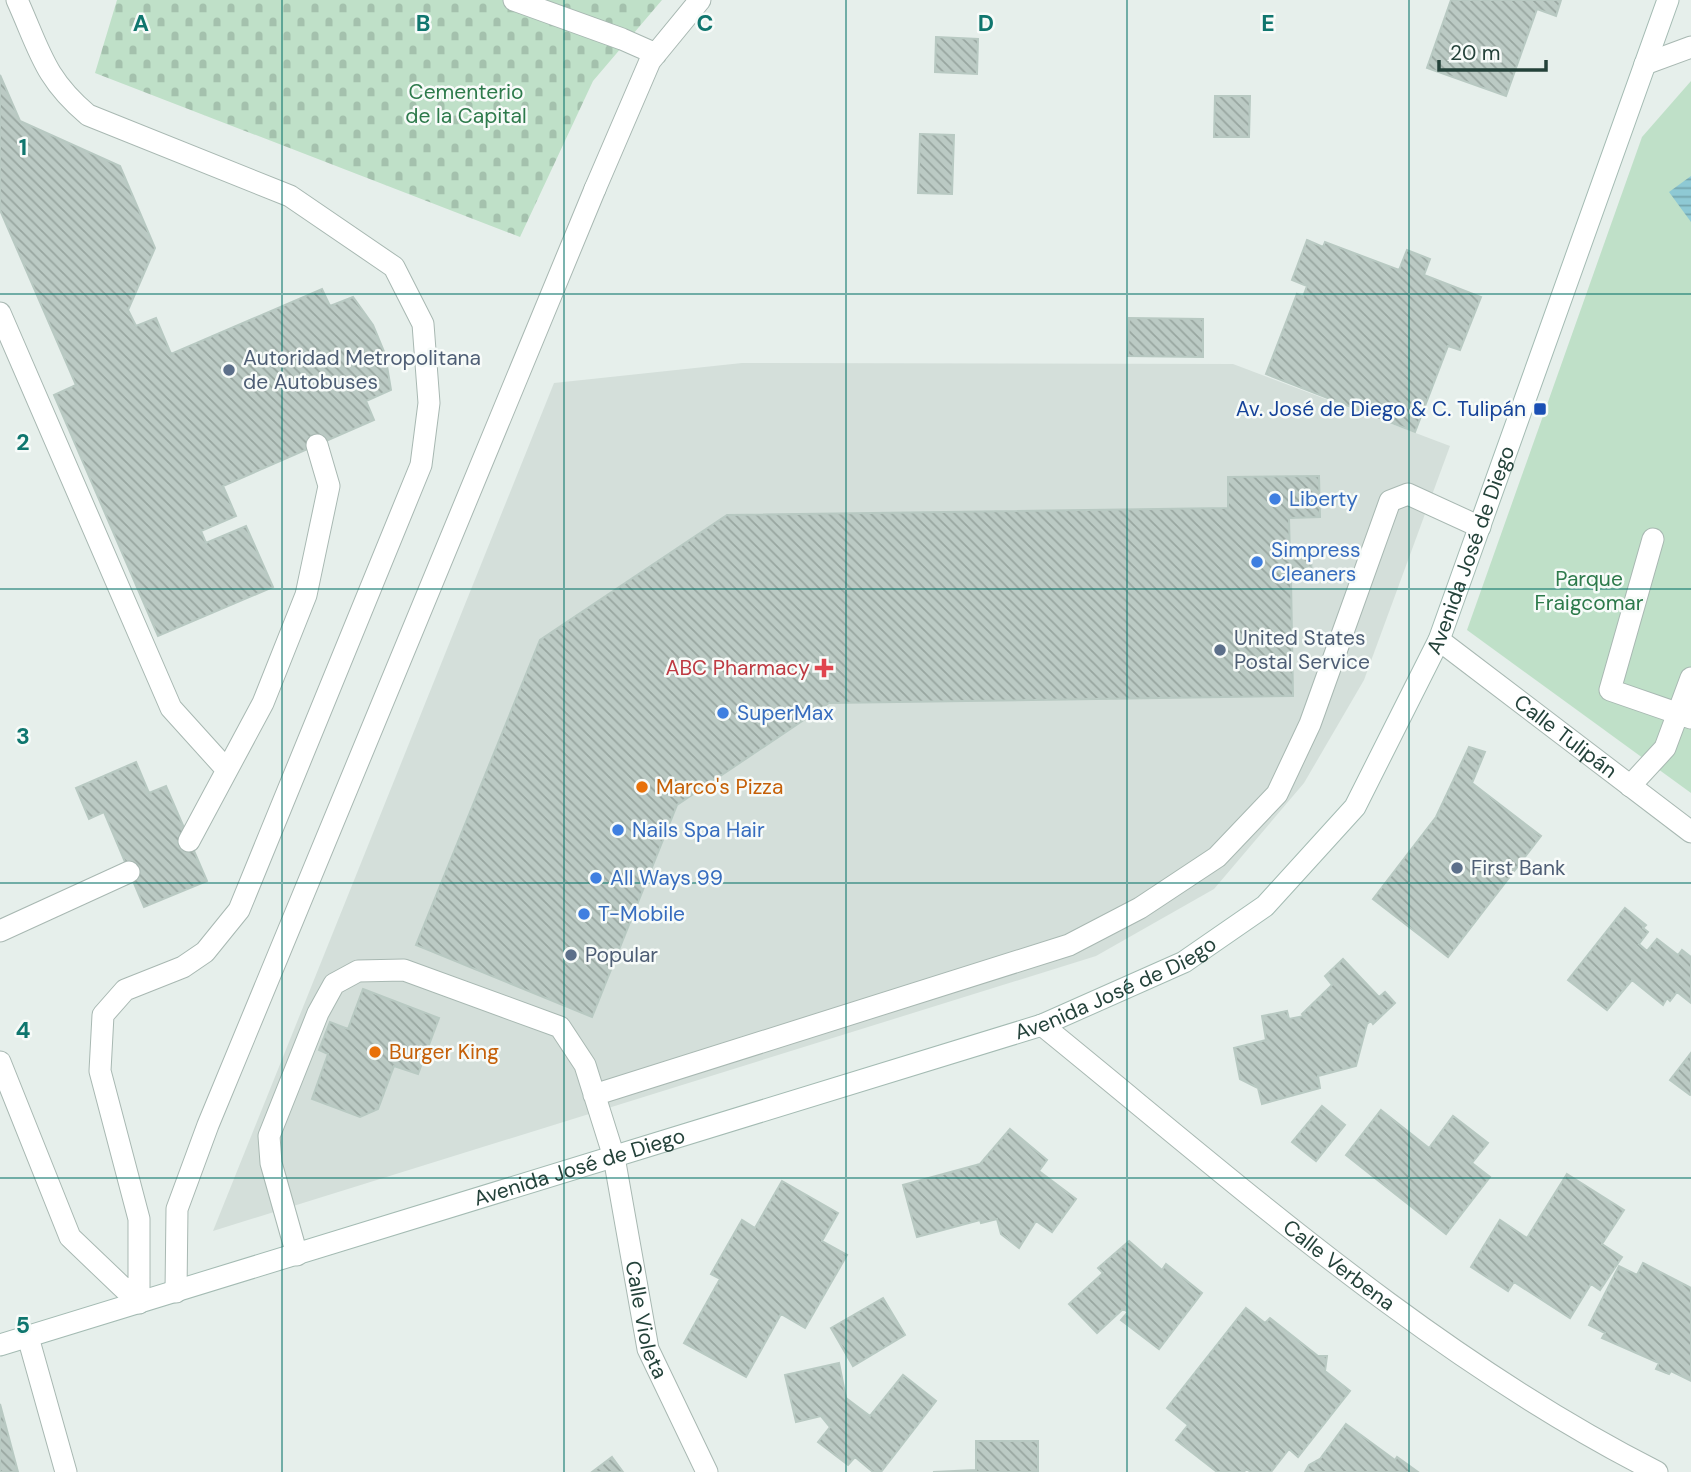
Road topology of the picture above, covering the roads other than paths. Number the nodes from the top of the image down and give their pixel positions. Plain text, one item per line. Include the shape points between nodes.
1 (17, 0) edge
2 (514, 0) edge
3 (700, 0) edge
4 (1668, 0) edge
5 (1691, 47) edge
6 (656, 54) junction
7 (1645, 64) junction
8 (0, 313) edge
9 (317, 445) dead end
10 (1480, 527) junction
11 (1653, 538) dead end
12 (1439, 640) junction
13 (1691, 678) edge
14 (1684, 716) edge
15 (227, 769) junction
16 (1630, 786) junction
17 (1691, 832) edge
18 (189, 841) dead end
19 (129, 872) dead end
20 (0, 931) edge
21 (1042, 1025) junction
22 (0, 1062) edge
23 (594, 1095) junction
24 (614, 1157) junction
25 (297, 1255) junction
26 (176, 1292) junction
27 (139, 1303) junction
28 (28, 1336) junction
29 (0, 1345) edge
30 (66, 1472) edge
31 (707, 1472) edge
32 (1657, 1472) edge

1 - 27 street via 45,66 62,93 88,115 290,196 394,267 424,324 429,403 421,465 239,911 205,952 183,967 125,990 103,1015 100,1071 139,1219
2 - 6 street
3 - 6 street
4 - 7 street, Avenida José de Diego
5 - 7 street
6 - 26 street via 595,189 208,1125 177,1209
7 - 10 street, Avenida José de Diego
8 - 15 street via 171,708
9 - 15 street via 329,486 306,595 263,703
10 - 12 street, Avenida José de Diego
10 - 23 street via 1408,494 1390,501 1310,724 1277,794 1217,857 1140,908 1057,948
11 - 14 street via 1611,690
12 - 16 street, Calle Tulipán
12 - 21 street, Avenida José de Diego via 1355,807 1265,906 1184,962
13 - 14 street
14 - 16 street via 1665,748
15 - 18 street
16 - 17 street, Calle Tulipán
19 - 20 street
21 - 24 street, Avenida José de Diego
21 - 32 street, Calle Verbena via 1366,1288 1589,1438
22 - 27 street via 70,1237
23 - 24 street, Calle Violeta
23 - 25 street, Calle Violeta via 585,1065 560,1027 404,970 358,971 334,984 318,1013 270,1136 271,1163
24 - 25 street, Avenida José de Diego
24 - 31 street, Calle Violeta via 648,1349
25 - 26 street, Avenida José de Diego
26 - 27 street, Avenida José de Diego
27 - 28 street, Avenida José de Diego
28 - 29 street, Avenida José de Diego
28 - 30 street

